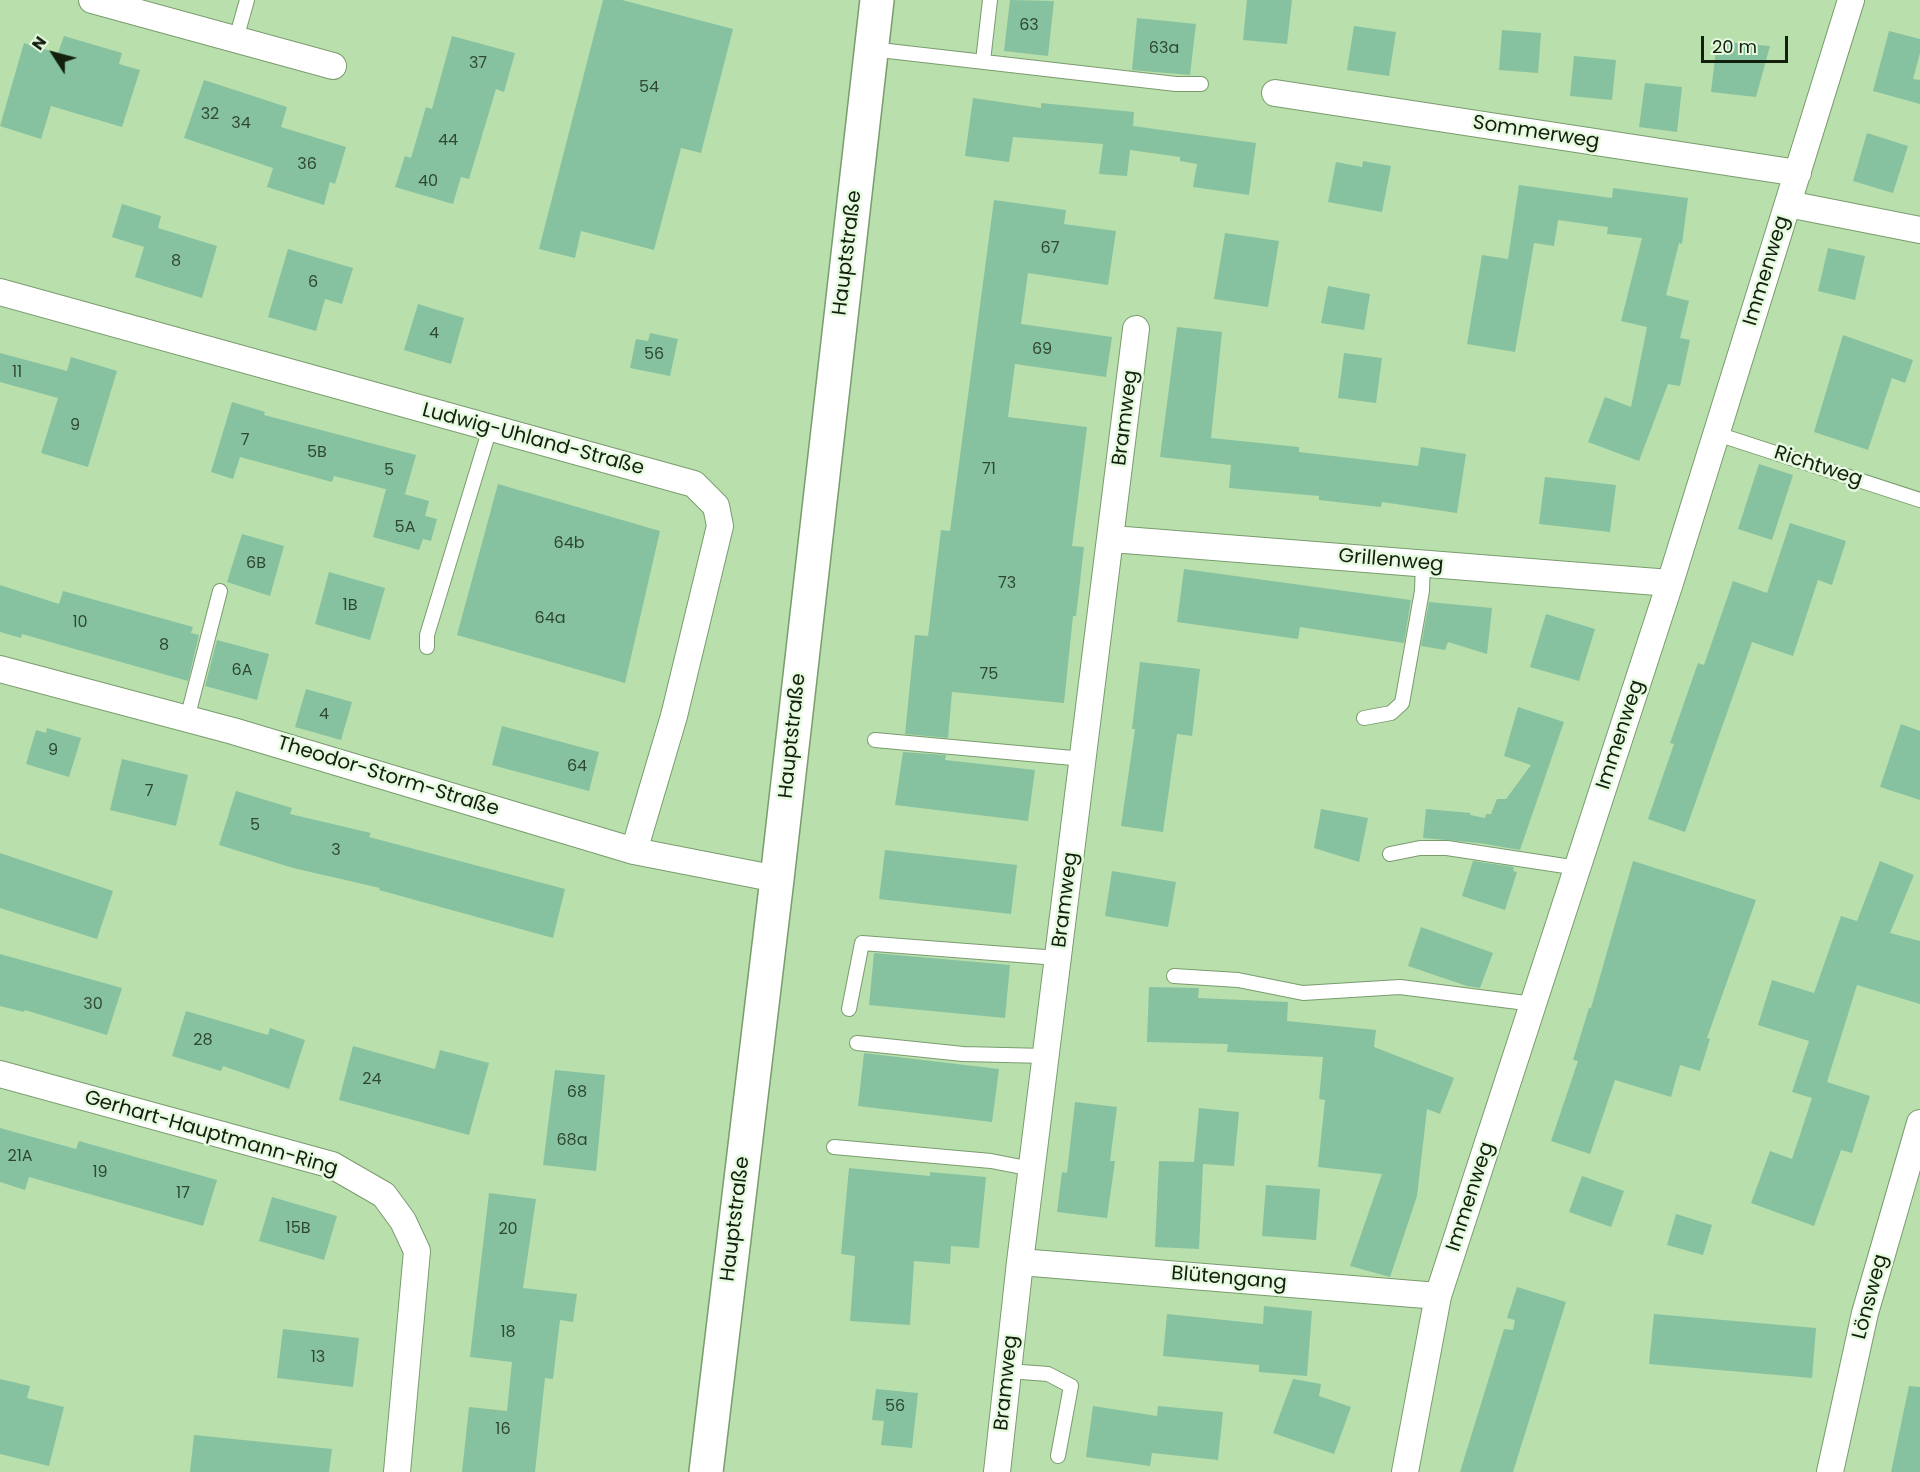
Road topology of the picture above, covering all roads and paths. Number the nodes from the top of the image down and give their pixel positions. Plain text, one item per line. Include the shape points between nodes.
1 (247, 0) edge
2 (876, 0) edge
3 (990, 0) edge
4 (1851, 0) edge
5 (107, 2) edge
6 (236, 39) junction
7 (871, 50) junction
8 (983, 61) junction
9 (333, 66) dead end
10 (1202, 84) dead end
11 (1275, 93) dead end
12 (1798, 173) junction
13 (1788, 204) junction
14 (1920, 230) edge
15 (0, 292) edge
16 (1136, 329) dead end
17 (490, 428) junction
18 (1717, 434) junction
19 (1920, 500) edge
20 (1112, 539) junction
21 (1423, 563) junction
22 (1670, 583) junction
23 (220, 591) dead end
24 (427, 647) dead end
25 (0, 669) edge
26 (1364, 718) dead end
27 (187, 719) junction
28 (875, 740) dead end
29 (1084, 759) junction
30 (634, 850) junction
31 (1390, 854) dead end
32 (1578, 868) junction
33 (777, 879) junction
34 (1058, 958) junction
35 (1174, 976) dead end
36 (1534, 1004) junction
37 (849, 1010) dead end
38 (857, 1043) dead end
39 (1046, 1056) junction
40 (0, 1074) edge
41 (1920, 1123) edge
42 (834, 1147) dead end
43 (1032, 1169) junction
44 (1020, 1262) junction
45 (1438, 1296) junction
46 (1008, 1371) junction
47 (1058, 1455) dead end
48 (397, 1472) edge
49 (706, 1472) edge
50 (997, 1472) edge
51 (1405, 1472) edge
52 (1830, 1472) edge

1 - 6 lane
2 - 7 main road, Hauptstraße
3 - 8 lane
4 - 12 street, Immenweg
5 - 6 street
6 - 9 street
7 - 8 lane
7 - 33 main road, Hauptstraße
8 - 10 lane
11 - 12 street, Sommerweg
12 - 13 street, Immenweg
13 - 14 street
13 - 18 street, Immenweg
15 - 17 street, Ludwig-Uhland-Straße
16 - 20 street, Bramweg
17 - 24 lane via 427,635
17 - 30 street, Ludwig-Uhland-Straße via 694,484 716,506 720,526 674,716
18 - 19 lane, Richtweg
18 - 22 street, Immenweg
20 - 21 street, Grillenweg
20 - 29 street, Bramweg
21 - 22 street, Grillenweg
21 - 26 lane via 1422,591 1402,703 1390,713
22 - 32 street, Immenweg
23 - 27 lane
25 - 27 street, Theodor-Storm-Straße
27 - 30 street, Theodor-Storm-Straße
28 - 29 lane
29 - 34 street, Bramweg
30 - 33 street, Theodor-Storm-Straße
31 - 32 lane via 1448,848
32 - 36 street, Immenweg
33 - 49 main road, Hauptstraße
34 - 37 lane via 862,943
34 - 39 street, Bramweg
35 - 36 lane via 1238,980 1303,993 1400,987
36 - 45 street, Immenweg
38 - 39 lane via 963,1054
39 - 43 street, Bramweg
40 - 48 street, Gerhart-Hauptmann-Ring via 332,1165 384,1194 417,1251
41 - 52 street, Lönsweg via 1865,1313
42 - 43 lane via 991,1161
43 - 44 street, Bramweg
44 - 45 street, Blütengang
44 - 46 street, Bramweg
45 - 51 street, Immenweg
46 - 47 lane via 1048,1374 1071,1386
46 - 50 street, Bramweg

